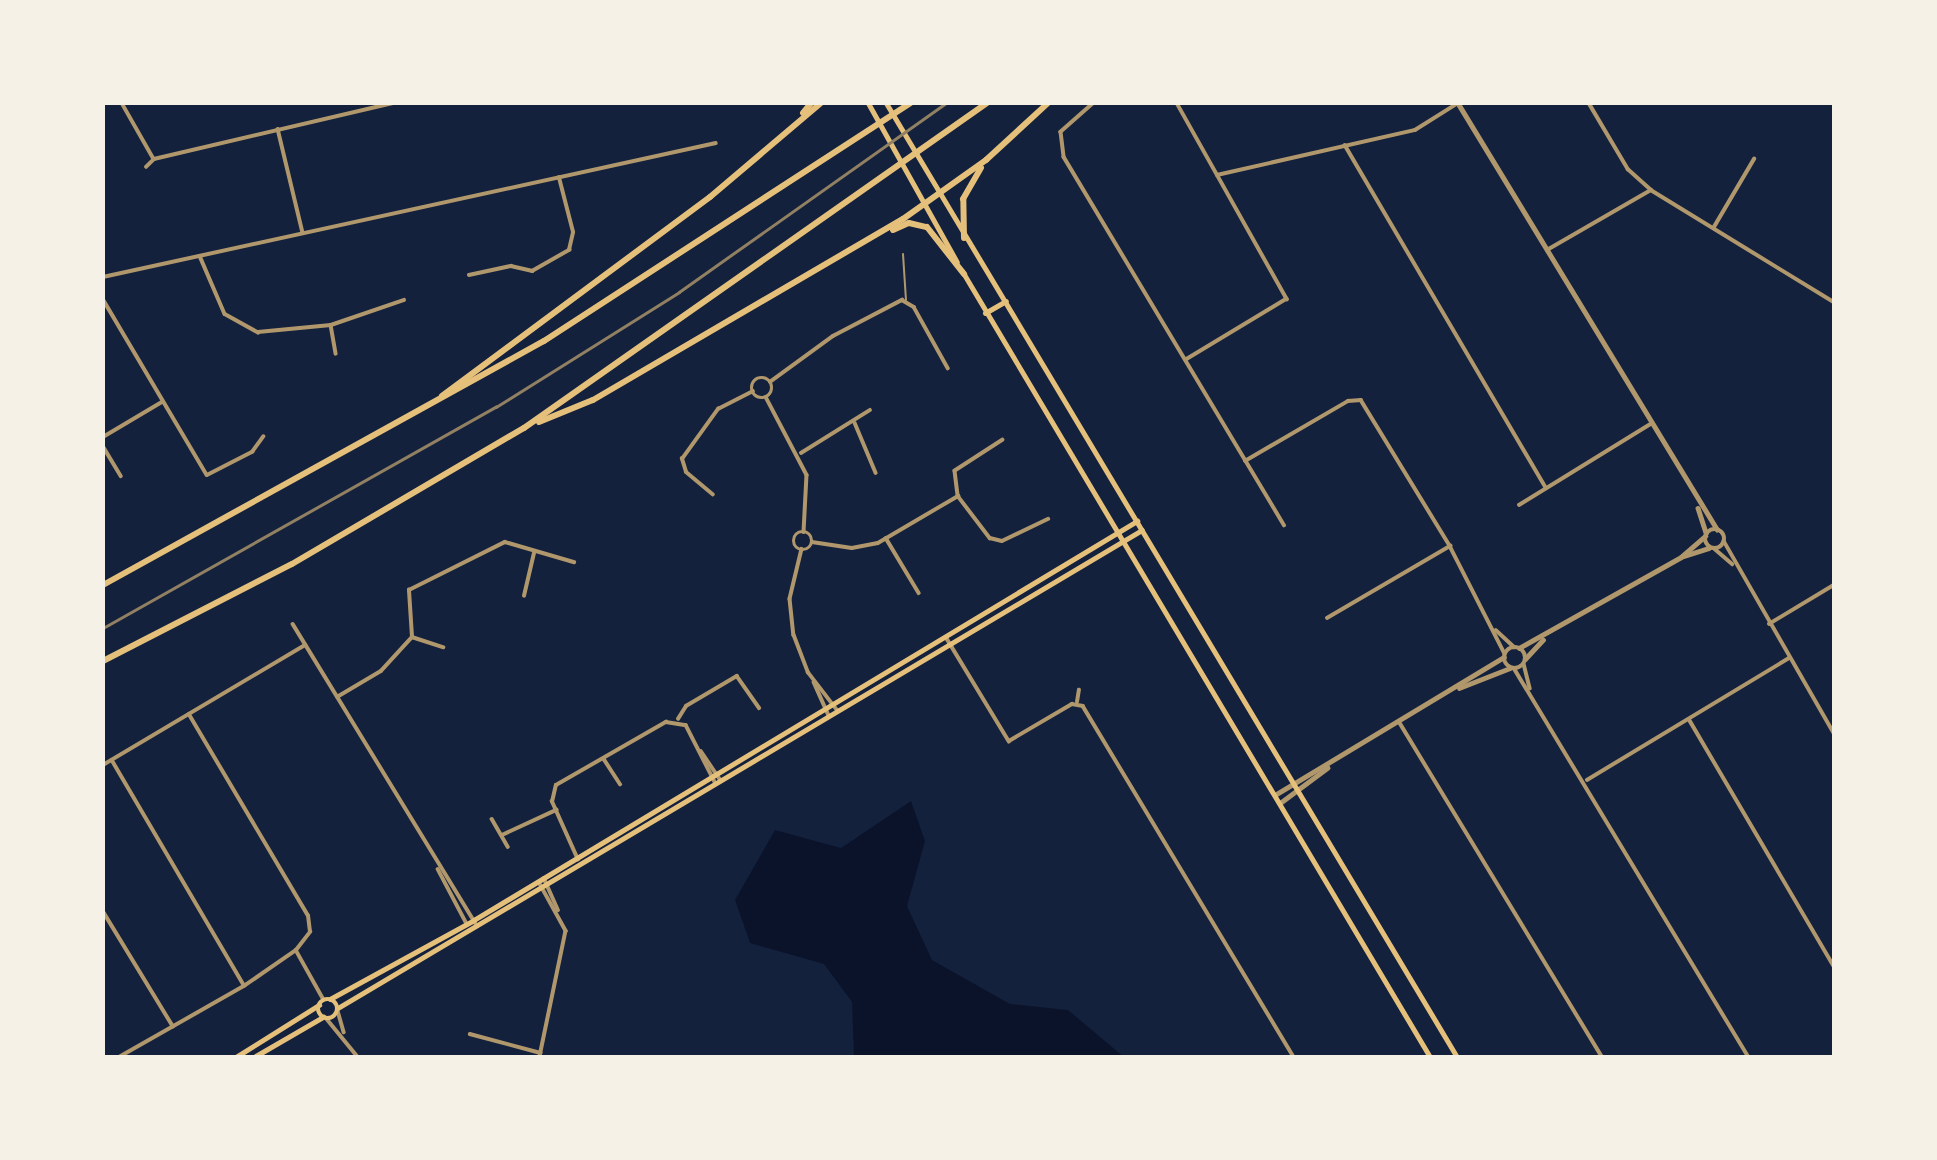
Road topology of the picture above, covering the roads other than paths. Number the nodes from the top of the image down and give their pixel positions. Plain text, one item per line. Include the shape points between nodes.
1 (122, 103) edge
2 (393, 103) edge
3 (811, 103) edge
4 (821, 103) edge
5 (886, 103) edge
6 (910, 103) edge
7 (987, 103) edge
8 (1048, 103) edge
9 (1094, 103) edge
10 (1177, 103) edge
11 (1458, 103) edge
12 (1589, 103) edge
13 (869, 105) edge
14 (793, 125) junction
15 (278, 129) junction
16 (716, 143) dead end
17 (1345, 145) junction
18 (154, 159) junction
19 (1754, 159) dead end
20 (986, 160) junction
21 (146, 167) dead end
22 (1216, 175) junction
23 (559, 177) junction
24 (1651, 190) junction
25 (939, 196) junction
26 (926, 204) junction
27 (1714, 227) junction
28 (303, 233) junction
29 (964, 238) junction
30 (858, 247) junction
31 (1546, 250) junction
32 (903, 254) dead end
33 (200, 256) junction
34 (964, 274) junction
35 (469, 275) dead end
36 (103, 277) edge
37 (103, 299) edge
38 (404, 300) dead end
39 (906, 300) junction
40 (1006, 301) junction
41 (1834, 302) edge
42 (985, 313) junction
43 (331, 326) junction
44 (336, 354) dead end
45 (1186, 360) junction
46 (948, 368) dead end
47 (770, 382) junction
48 (753, 391) junction
49 (766, 397) junction
50 (162, 402) junction
51 (870, 410) dead end
52 (421, 412) junction
53 (855, 423) junction
54 (1649, 425) junction
55 (524, 428) junction
56 (103, 437) edge
57 (263, 437) dead end
58 (1003, 440) dead end
59 (103, 446) edge
60 (801, 453) junction
61 (1245, 461) junction
62 (876, 473) dead end
63 (121, 476) dead end
64 (1546, 488) junction
65 (713, 495) dead end
66 (958, 496) junction
67 (1697, 504) junction
68 (1519, 505) dead end
69 (1048, 519) dead end
70 (1137, 521) junction
71 (1284, 525) dead end
72 (1717, 529) junction
73 (1142, 530) junction
74 (804, 532) junction
75 (1117, 533) junction
76 (1705, 535) junction
77 (886, 538) junction
78 (1724, 541) junction
79 (812, 542) junction
80 (1122, 542) junction
81 (1450, 546) junction
82 (1712, 548) junction
83 (802, 550) junction
84 (534, 552) junction
85 (1681, 557) junction
86 (574, 562) dead end
87 (1733, 565) junction
88 (103, 584) edge
89 (1834, 585) edge
90 (919, 593) dead end
91 (524, 596) dead end
92 (1327, 618) dead end
93 (293, 624) dead end
94 (1769, 624) junction
95 (1494, 629) junction
96 (946, 636) junction
97 (412, 637) junction
98 (1546, 637) junction
99 (305, 645) junction
100 (951, 645) junction
101 (443, 647) dead end
102 (1517, 648) junction
103 (1505, 655) junction
104 (1789, 659) junction
105 (1525, 661) junction
106 (103, 662) edge
107 (1512, 668) junction
108 (813, 680) junction
109 (1455, 689) junction
110 (1079, 690) dead end
111 (1531, 690) junction
112 (337, 697) junction
113 (1077, 702) junction
114 (833, 704) junction
115 (760, 708) dead end
116 (825, 709) junction
117 (838, 712) junction
118 (189, 715) junction
119 (830, 717) junction
120 (678, 719) junction
121 (1689, 719) junction
122 (1400, 723) junction
123 (1834, 733) edge
124 (604, 759) junction
125 (112, 760) junction
126 (103, 765) edge
127 (1328, 767) junction
128 (715, 777) junction
129 (1586, 780) junction
130 (718, 783) junction
131 (1294, 783) junction
132 (620, 784) dead end
133 (1298, 791) junction
134 (1275, 794) junction
135 (1280, 803) junction
136 (556, 810) junction
137 (492, 820) dead end
138 (502, 835) junction
139 (508, 847) dead end
140 (577, 859) junction
141 (581, 865) junction
142 (437, 867) junction
143 (541, 880) junction
144 (545, 886) junction
145 (103, 912) edge
146 (474, 920) junction
147 (477, 926) junction
148 (469, 927) junction
149 (296, 950) junction
150 (1834, 966) edge
151 (244, 986) junction
152 (324, 1002) junction
153 (338, 1010) junction
154 (325, 1018) junction
155 (173, 1026) junction
156 (344, 1034) junction
157 (470, 1034) dead end
158 (541, 1055) edge
159 (119, 1057) edge
160 (236, 1057) edge
161 (254, 1057) edge
162 (358, 1057) edge
163 (1294, 1057) edge
164 (1430, 1057) edge
165 (1457, 1057) edge
166 (1602, 1057) edge
167 (1749, 1057) edge

1 - 18 street
2 - 15 street
3 - 14 highway
4 - 14 highway
5 - 25 highway
6 - 52 highway via 685,254
7 - 55 highway
8 - 20 highway
9 - 45 street via 1061,132 1061,149
10 - 22 street
11 - 17 street via 1415,130
11 - 31 street
12 - 24 street via 1628,169
13 - 26 highway
14 - 52 highway via 710,197
15 - 18 street
15 - 28 street
16 - 23 street
17 - 22 street
17 - 64 street
18 - 21 street
19 - 27 street
20 - 25 highway
20 - 29 highway via 964,192
22 - 45 street via 1287,299
23 - 28 street
23 - 35 street via 573,232 569,250 531,271 511,266
24 - 27 street
24 - 31 street
25 - 26 highway
25 - 29 highway
26 - 30 highway
26 - 34 highway
27 - 41 street
28 - 33 street
29 - 40 highway
30 - 34 highway via 899,226 921,224
30 - 55 highway via 593,400
31 - 54 street
32 - 39 lane
33 - 36 street
33 - 43 street via 218,304 246,329 269,334
34 - 42 highway
37 - 50 street
38 - 43 street
39 - 46 street
39 - 47 street via 833,335
40 - 42 highway
40 - 70 highway
42 - 75 highway
43 - 44 street
45 - 61 street
47 - 48 street via 757,379
47 - 49 street
48 - 49 street
48 - 65 street via 718,409 682,459 685,472
49 - 60 street
50 - 56 street
50 - 57 street via 206,475 252,452
51 - 53 street
52 - 88 highway
53 - 60 street
53 - 62 street
54 - 64 street
54 - 67 street
55 - 106 highway via 292,564
58 - 66 street via 956,471
59 - 63 street
60 - 74 street via 807,475
61 - 71 street
61 - 81 street via 1357,398
64 - 68 street
66 - 69 street via 990,538 1002,541
66 - 77 street
67 - 72 street
67 - 76 street
70 - 73 highway
70 - 75 main road
72 - 76 street
72 - 78 street
73 - 80 main road
73 - 131 highway
74 - 79 street
74 - 83 street via 794,540
75 - 80 highway
75 - 96 main road
76 - 82 street
76 - 85 street
77 - 79 street via 852,548
77 - 90 street
78 - 82 street
78 - 87 street
79 - 83 street
80 - 100 main road
80 - 134 highway
81 - 92 street
81 - 95 street
82 - 85 street
82 - 87 street
83 - 108 street via 790,616
84 - 86 street
84 - 91 street
84 - 97 street via 505,541 409,590
85 - 98 street
87 - 94 street
89 - 94 street
93 - 99 street
94 - 104 street
95 - 102 street
95 - 103 street
96 - 100 street
96 - 114 main road
97 - 101 street
97 - 112 street via 381,671
98 - 102 street
98 - 105 street
99 - 112 street
99 - 118 street
100 - 113 street via 1009,741
100 - 117 main road
102 - 103 street
102 - 105 street
103 - 107 street
103 - 109 street
104 - 121 street
104 - 123 street
105 - 107 street
105 - 111 street
107 - 109 street
107 - 111 street
108 - 114 street
108 - 116 street
109 - 122 street
110 - 113 street
111 - 129 street
112 - 142 street
113 - 163 street
114 - 116 main road
114 - 117 street
115 - 120 street via 737,676 685,706
116 - 119 street
116 - 128 main road
117 - 119 main road
118 - 125 street
118 - 149 street via 308,916 309,935
119 - 130 main road
120 - 124 street
120 - 128 street
121 - 129 street
121 - 150 street
122 - 127 street
122 - 166 street
124 - 132 street
124 - 136 street via 556,785
125 - 126 street
125 - 151 street
127 - 131 street
127 - 133 street
128 - 130 street
128 - 140 main road
129 - 167 street
130 - 141 main road
131 - 133 highway
131 - 134 street
133 - 135 street
133 - 165 highway
134 - 135 highway
135 - 164 highway
136 - 138 street
136 - 140 street
137 - 138 street
138 - 139 street
140 - 141 street
140 - 143 main road
141 - 144 main road
142 - 146 street
142 - 148 street
143 - 144 street
143 - 146 main road
144 - 147 main road
144 - 158 street via 566,931
145 - 155 street
146 - 147 street
146 - 148 main road
147 - 148 main road
148 - 152 main road
148 - 153 main road
149 - 151 street
149 - 152 street
151 - 155 street
152 - 153 main road
152 - 154 main road
152 - 160 main road
153 - 154 main road
153 - 156 street
154 - 156 street
154 - 161 main road
155 - 159 street
156 - 162 street
157 - 158 street

